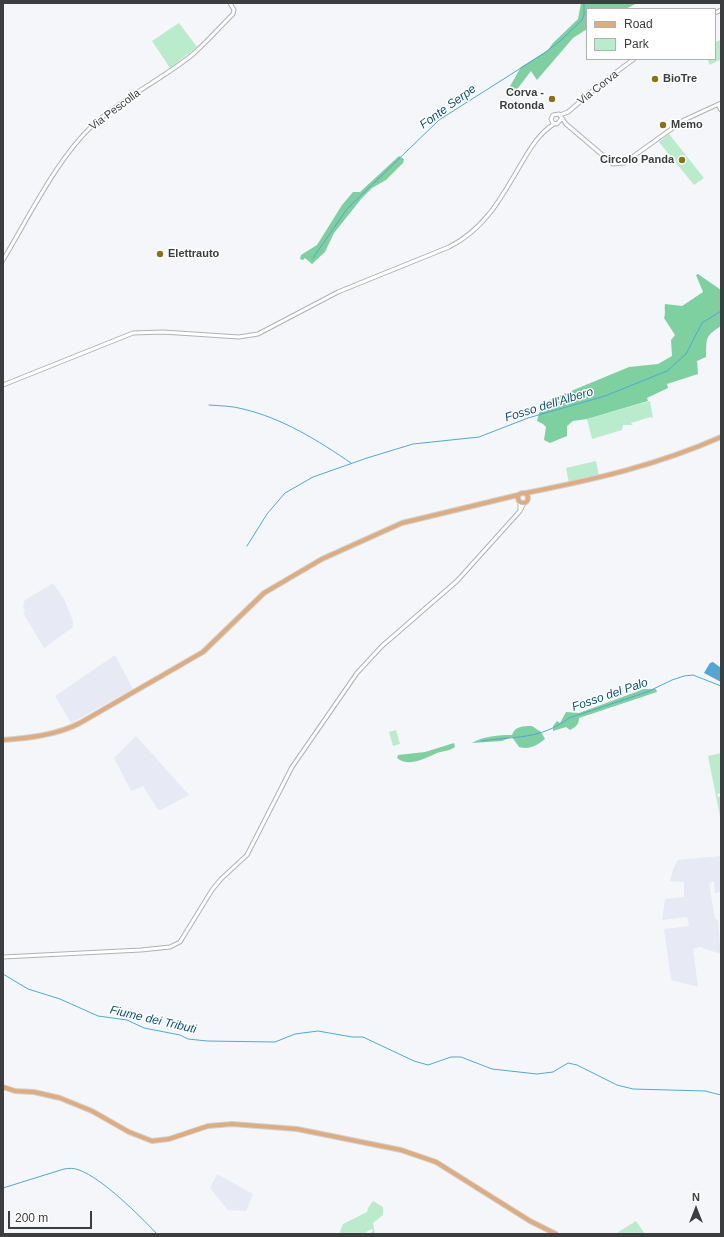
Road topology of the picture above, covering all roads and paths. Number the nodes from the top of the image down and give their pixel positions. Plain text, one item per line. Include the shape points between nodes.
1 (230, 3) edge
2 (633, 60) edge
3 (719, 104) edge
4 (721, 110) edge
5 (561, 117) junction
6 (551, 121) junction
7 (560, 123) junction
8 (554, 124) junction
9 (566, 124) junction
10 (548, 128) junction
11 (3, 260) edge
12 (3, 384) edge
13 (721, 437) edge
14 (538, 492) junction
15 (526, 494) junction
16 (528, 499) junction
17 (520, 500) junction
18 (3, 740) edge
19 (3, 957) edge
20 (3, 1087) edge
21 (556, 1234) edge

1 - 11 street, Via Pescolla via 234,10 233,14 192,55 113,109 75,145
2 - 5 street, Via Corva
3 - 4 street
3 - 9 street via 684,120 624,163 613,164
5 - 6 street via 558,114 553,115
5 - 7 street
5 - 9 street
6 - 8 street
6 - 10 street
7 - 8 street
7 - 9 street
8 - 10 street
10 - 12 street via 531,148 485,222 449,247 338,292 258,334 239,337 163,332 133,333
13 - 14 main road via 638,469
14 - 15 main road
14 - 16 main road
15 - 16 main road
15 - 17 main road via 522,493
16 - 17 main road
17 - 18 main road via 512,497 402,523 340,550 264,593 203,652 80,723 67,730 50,734
17 - 19 street via 520,511 456,581 382,646 357,673 292,767 247,855 212,890 180,942 141,950
20 - 21 main road via 60,1098 152,1141 170,1140 208,1126 232,1124 297,1129 401,1150 430,1159 530,1221

